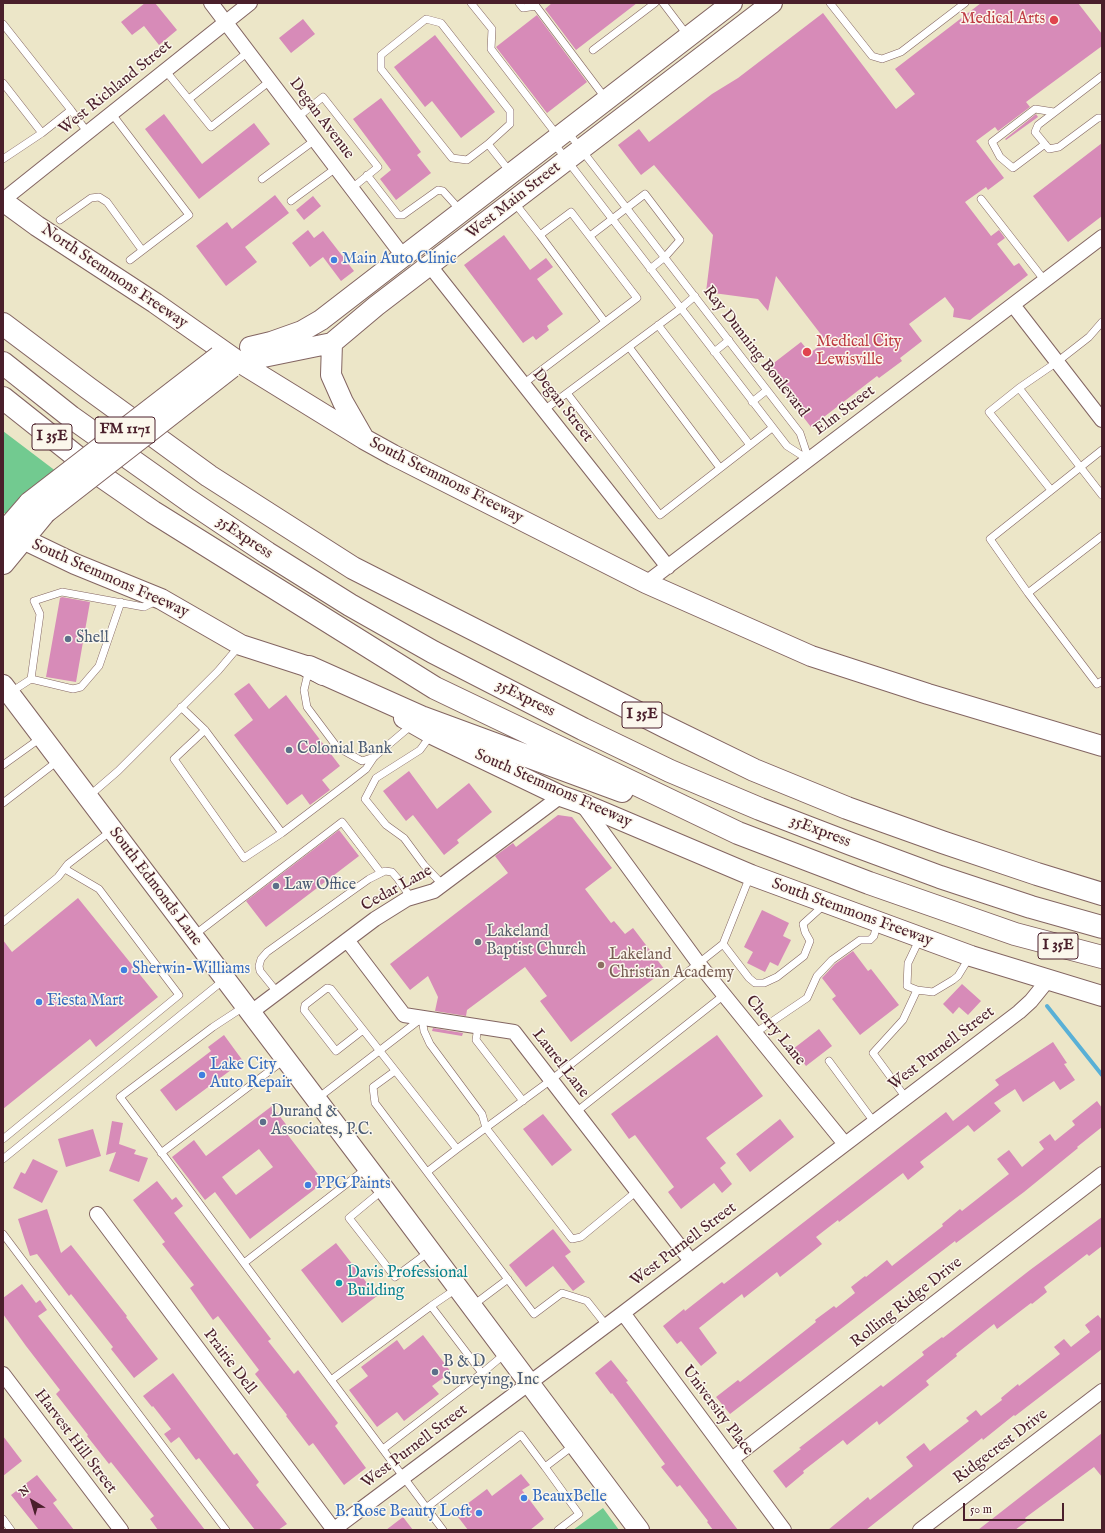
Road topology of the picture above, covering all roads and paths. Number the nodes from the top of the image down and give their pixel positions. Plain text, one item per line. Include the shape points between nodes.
1 (212, 3) edge
2 (250, 3) edge
3 (471, 3) edge
4 (519, 3) edge
5 (655, 3) edge
6 (663, 3) edge
7 (772, 3) edge
8 (830, 3) edge
9 (965, 3) edge
10 (721, 8) edge
11 (225, 22) junction
12 (3, 24) edge
13 (688, 37) junction
14 (593, 50) dead end
15 (248, 52) junction
16 (165, 70) junction
17 (1102, 76) edge
18 (270, 81) junction
19 (3, 83) edge
20 (189, 99) junction
21 (607, 100) junction
22 (71, 110) junction
23 (1054, 112) junction
24 (112, 114) junction
25 (298, 117) junction
26 (1102, 118) edge
27 (42, 133) junction
28 (88, 133) junction
29 (559, 136) junction
30 (315, 140) junction
31 (488, 144) junction
32 (1045, 144) junction
33 (574, 155) junction
34 (3, 159) edge
35 (336, 168) junction
36 (512, 173) junction
37 (367, 175) junction
38 (262, 179) dead end
39 (352, 188) junction
40 (981, 199) dead end
41 (3, 200) edge
42 (291, 202) dead end
43 (514, 202) junction
44 (626, 208) junction
45 (461, 212) junction
46 (60, 220) dead end
47 (611, 220) junction
48 (540, 235) junction
49 (590, 236) junction
50 (1102, 237) edge
51 (142, 250) junction
52 (403, 256) junction
53 (665, 258) junction
54 (130, 260) dead end
55 (430, 266) junction
56 (650, 269) junction
57 (1045, 281) junction
58 (695, 296) junction
59 (1013, 305) junction
60 (376, 306) junction
61 (680, 309) junction
62 (604, 322) junction
63 (1102, 322) edge
64 (3, 324) edge
65 (658, 325) junction
66 (729, 340) junction
67 (332, 343) junction
68 (628, 347) junction
69 (714, 352) junction
70 (229, 360) junction
71 (1057, 362) junction
72 (3, 363) edge
73 (523, 384) junction
74 (1019, 388) junction
75 (767, 390) junction
76 (567, 393) junction
77 (3, 398) edge
78 (752, 402) junction
79 (544, 410) junction
80 (1102, 420) edge
81 (772, 428) junction
82 (364, 439) junction
83 (750, 444) junction
84 (1102, 450) edge
85 (809, 460) junction
86 (1080, 467) junction
87 (720, 468) junction
88 (1051, 490) junction
89 (1102, 495) edge
90 (9, 532) edge
91 (1102, 536) edge
92 (3, 564) edge
93 (668, 567) junction
94 (646, 584) junction
95 (1028, 593) junction
96 (160, 599) junction
97 (121, 602) junction
98 (241, 645) junction
99 (309, 667) junction
100 (31, 679) junction
101 (1102, 681) edge
102 (6, 690) edge
103 (181, 708) junction
104 (422, 725) junction
105 (205, 730) junction
106 (42, 737) junction
107 (1102, 746) edge
108 (374, 758) junction
109 (59, 760) junction
110 (3, 765) edge
111 (561, 796) junction
112 (87, 797) junction
113 (3, 803) edge
114 (581, 803) junction
115 (112, 830) junction
116 (282, 832) junction
117 (738, 833) junction
118 (65, 868) junction
119 (381, 873) junction
120 (751, 875) junction
121 (442, 884) junction
122 (1102, 894) edge
123 (410, 898) junction
124 (826, 903) junction
125 (3, 922) edge
126 (878, 923) junction
127 (1102, 927) edge
128 (193, 936) junction
129 (920, 938) junction
130 (347, 940) junction
131 (722, 944) junction
132 (971, 956) junction
133 (1102, 958) edge
134 (699, 964) junction
135 (225, 979) junction
136 (1048, 980) junction
137 (917, 990) junction
138 (277, 992) junction
139 (724, 995) junction
140 (1102, 996) edge
141 (248, 1009) junction
142 (422, 1018) junction
143 (478, 1026) junction
144 (363, 1030) junction
145 (755, 1033) junction
146 (379, 1051) junction
147 (285, 1058) junction
148 (829, 1061) dead end
149 (395, 1071) junction
150 (551, 1080) junction
151 (906, 1098) junction
152 (316, 1100) junction
153 (523, 1101) junction
154 (576, 1112) junction
155 (874, 1122) junction
156 (486, 1128) junction
157 (3, 1139) edge
158 (845, 1144) junction
159 (457, 1150) junction
160 (161, 1153) junction
161 (3, 1159) edge
162 (368, 1168) junction
163 (427, 1172) junction
164 (1102, 1174) edge
165 (384, 1189) junction
166 (637, 1191) junction
167 (97, 1214) dead end
168 (3, 1234) edge
169 (430, 1251) junction
170 (691, 1261) junction
171 (244, 1263) junction
172 (508, 1279) junction
173 (458, 1287) junction
174 (431, 1306) junction
175 (472, 1306) junction
176 (623, 1313) junction
177 (606, 1325) junction
178 (507, 1352) junction
179 (482, 1373) junction
180 (3, 1374) edge
181 (331, 1380) junction
182 (529, 1383) junction
183 (1102, 1391) edge
184 (575, 1444) junction
185 (383, 1449) junction
186 (732, 1459) junction
187 (545, 1467) junction
188 (403, 1477) junction
189 (426, 1508) junction
190 (3, 1519) edge
191 (11, 1530) edge
192 (121, 1530) edge
193 (226, 1530) edge
194 (334, 1530) edge
195 (443, 1530) edge
196 (558, 1530) edge
197 (639, 1530) edge
198 (784, 1530) edge
199 (920, 1530) edge

1 - 11 street, Degan Avenue
2 - 11 street, West Richland Street
3 - 29 lane via 492,29 492,49
4 - 21 lane via 523,8 536,6
5 - 14 lane
6 - 13 lane
7 - 33 main road, West Main Street
8 - 9 lane via 872,56 882,59 901,52
10 - 13 main road, West Main Street
11 - 15 street, Degan Avenue
11 - 16 street, West Richland Street
12 - 22 lane
13 - 21 main road, West Main Street
15 - 18 street, Degan Avenue
15 - 20 lane
16 - 20 lane
16 - 24 street, West Richland Street
17 - 23 lane
18 - 20 lane via 211,127
18 - 25 street, Degan Avenue
19 - 27 lane
21 - 29 main road, West Main Street
22 - 27 lane
22 - 28 lane
23 - 32 lane via 1038,124 1035,132
23 - 32 lane via 1035,109 992,142 1000,157 1012,168
24 - 28 street, West Richland Street
24 - 51 lane via 189,215
25 - 30 street, Degan Avenue
25 - 37 lane via 323,97 378,167
26 - 32 lane via 1098,118 1059,147 1049,149
27 - 34 lane
28 - 41 street, West Richland Street
29 - 33 lane, Ray Dunning Boulevard
29 - 33 lane, Ray Dunning Boulevard
29 - 36 main road, West Main Street
30 - 35 street, Degan Avenue
30 - 38 lane
31 - 31 lane via 510,124 510,111 441,23 426,19 381,55 381,69 452,158 467,160
31 - 36 lane
33 - 43 main road, West Main Street
33 - 44 lane, Ray Dunning Boulevard
33 - 47 lane, Ray Dunning Boulevard
35 - 39 street, Degan Avenue
35 - 42 lane
36 - 45 main road, West Main Street
37 - 39 lane
37 - 45 lane via 398,214 403,215 438,190 443,191
39 - 52 street, Degan Avenue
40 - 57 lane
41 - 70 main road, North Stemmons Freeway via 36,226 155,303
43 - 48 lane
43 - 55 main road, West Main Street
44 - 47 lane
44 - 53 lane, Ray Dunning Boulevard
44 - 53 lane via 645,194 680,240
45 - 52 main road, West Main Street
46 - 51 lane via 91,198 99,197 107,202
47 - 49 lane
47 - 56 lane, Ray Dunning Boulevard
48 - 49 lane via 571,212
48 - 62 lane
49 - 62 lane via 637,298
50 - 57 street, Elm Street
51 - 54 lane
52 - 60 main road via 402,270
52 - 70 main road, West Main Street via 314,324
53 - 56 lane
53 - 58 lane, Ray Dunning Boulevard
55 - 60 main road, West Main Street
55 - 73 street, Degan Street
56 - 61 lane, Ray Dunning Boulevard
57 - 59 street, Elm Street
58 - 61 lane
58 - 66 lane, Ray Dunning Boulevard
59 - 71 street
59 - 85 street, Elm Street
60 - 67 main road, West Main Street
61 - 65 lane
61 - 69 lane, Ray Dunning Boulevard
62 - 73 lane
63 - 71 lane via 1089,337
64 - 122 main road, I 35E via 209,476 353,568 754,770 847,808 942,842
65 - 68 lane
65 - 83 lane
66 - 69 lane
66 - 75 lane, Ray Dunning Boulevard
67 - 70 main road, West Main Street
67 - 82 main road via 330,375
68 - 76 lane
68 - 87 lane
69 - 78 lane, Ray Dunning Boulevard
70 - 82 main road, South Stemmons Freeway
70 - 90 main road, West Main Street / FM 1171, bridge
71 - 74 lane
71 - 80 street
72 - 127 main road, 35Express via 78,421 267,553 433,652 583,729 670,771 851,844 1031,907
73 - 79 street, Degan Street
74 - 86 lane
74 - 88 lane via 989,412
75 - 78 lane
75 - 85 lane, Ray Dunning Boulevard via 800,433
76 - 79 lane
76 - 87 lane via 660,515
77 - 117 main road, I 35E via 100,476 153,512 435,688
78 - 81 lane, Ray Dunning Boulevard
79 - 93 street, Degan Street
81 - 83 lane
81 - 85 lane, Ray Dunning Boulevard via 787,446
82 - 94 main road, South Stemmons Freeway
83 - 87 lane
84 - 86 lane
85 - 93 street, Elm Street
86 - 88 lane
86 - 89 lane
88 - 95 lane via 990,539
90 - 92 main road, West Main Street / FM 1171
90 - 96 main road, South Stemmons Freeway via 75,564
91 - 95 lane
93 - 94 street, Elm Street
94 - 107 main road, South Stemmons Freeway via 811,656
95 - 101 lane via 1097,684
96 - 97 lane via 144,607
96 - 98 main road, South Stemmons Freeway
97 - 100 lane via 99,666 81,687 73,689
97 - 100 lane via 62,592 34,601 40,614
98 - 99 main road, South Stemmons Freeway
98 - 103 lane
99 - 104 main road
99 - 108 lane via 304,690 307,707 337,747 362,761
100 - 102 lane
102 - 106 main road, South Edmonds Lane
103 - 105 lane
103 - 112 lane via 118,771
104 - 108 lane
104 - 111 main road, South Stemmons Freeway
104 - 117 main road
104 - 121 lane via 420,750 376,778 365,799 386,826 404,838
105 - 116 lane
105 - 116 lane via 174,759 244,858
106 - 109 main road, South Edmonds Lane
106 - 110 lane
108 - 116 lane via 366,769 348,784
109 - 112 main road, South Edmonds Lane
109 - 113 lane
111 - 114 main road, South Stemmons Freeway
111 - 121 street, Cedar Lane
112 - 115 main road, South Edmonds Lane
114 - 120 main road, South Stemmons Freeway
114 - 134 street, Cherry Lane
115 - 118 lane
115 - 128 main road, South Edmonds Lane
117 - 133 main road, I 35E via 869,883 1015,934
118 - 125 lane via 58,877
118 - 157 lane via 98,889 179,995
119 - 123 lane via 392,872
119 - 128 lane via 342,822
119 - 138 lane via 267,952 261,959 260,971
120 - 124 main road, South Stemmons Freeway
120 - 131 lane
121 - 123 street, Cedar Lane via 434,891
123 - 130 street, Cedar Lane
124 - 126 main road, South Stemmons Freeway
124 - 131 lane via 803,924 810,941 804,956 777,977 764,983 748,978
126 - 129 main road, South Stemmons Freeway
126 - 145 lane via 870,940 860,940 832,960 817,976 807,998
128 - 135 main road, South Edmonds Lane
129 - 132 main road, South Stemmons Freeway
129 - 137 lane via 908,963 906,986
130 - 138 street, Cedar Lane
130 - 142 street, Laurel Lane via 404,1015
131 - 134 lane
132 - 136 main road, South Stemmons Freeway
132 - 137 lane via 953,980 933,992
134 - 139 street, Cherry Lane
134 - 150 lane
135 - 141 main road, South Edmonds Lane
135 - 161 lane
136 - 140 main road, South Stemmons Freeway
136 - 151 street, West Purnell Street via 1031,1002 1019,1012
137 - 151 lane via 903,1020 873,1053
138 - 141 street, Cedar Lane
139 - 145 street, Cherry Lane
139 - 154 lane
141 - 147 main road, South Edmonds Lane
141 - 160 lane via 213,1027 120,1097
142 - 143 street, Laurel Lane
142 - 146 lane
142 - 156 lane via 424,1032 430,1044 482,1114
143 - 150 street, Laurel Lane via 514,1032
143 - 153 lane via 476,1040
144 - 144 lane via 336,1051 304,1010 305,1005 326,988 331,989
144 - 146 lane
145 - 158 street, Cherry Lane
146 - 149 lane
146 - 152 lane
147 - 152 main road, South Edmonds Lane
147 - 160 lane
148 - 155 lane
149 - 159 lane
149 - 163 lane via 373,1087 375,1103
150 - 153 lane
150 - 154 street, Laurel Lane
151 - 155 street, West Purnell Street
152 - 162 main road, South Edmonds Lane
153 - 156 lane
154 - 166 street, Laurel Lane
155 - 158 street, West Purnell Street
156 - 159 lane
156 - 166 lane via 572,1238 581,1237
158 - 170 street, West Purnell Street
159 - 163 lane
160 - 171 lane
162 - 165 main road, South Edmonds Lane
162 - 171 lane
163 - 172 lane
164 - 186 street, Rolling Ridge Drive
165 - 169 main road, South Edmonds Lane
165 - 169 lane via 349,1218 396,1278
166 - 170 street, Laurel Lane
167 - 194 street, Prairie Dell
168 - 193 lane
169 - 173 main road, South Edmonds Lane
170 - 176 street, West Purnell Street
171 - 181 lane
172 - 175 lane
172 - 177 lane via 534,1314 562,1293 588,1301
173 - 174 lane
173 - 175 main road, South Edmonds Lane
174 - 179 lane
174 - 181 lane
175 - 178 main road, South Edmonds Lane
176 - 177 street, West Purnell Street
176 - 186 street, University Place
177 - 182 street, West Purnell Street
178 - 179 lane
178 - 182 main road, South Edmonds Lane
179 - 185 lane
180 - 192 street, Harvest Hill Street
181 - 185 lane
182 - 184 main road, South Edmonds Lane
182 - 188 street, West Purnell Street
183 - 199 street, Ridgecrest Drive
184 - 187 lane
184 - 197 main road, South Edmonds Lane
185 - 188 lane
186 - 198 street, University Place
187 - 189 lane via 521,1435
187 - 196 lane via 579,1514
188 - 189 lane
188 - 194 street, West Purnell Street
189 - 195 lane
190 - 191 lane

